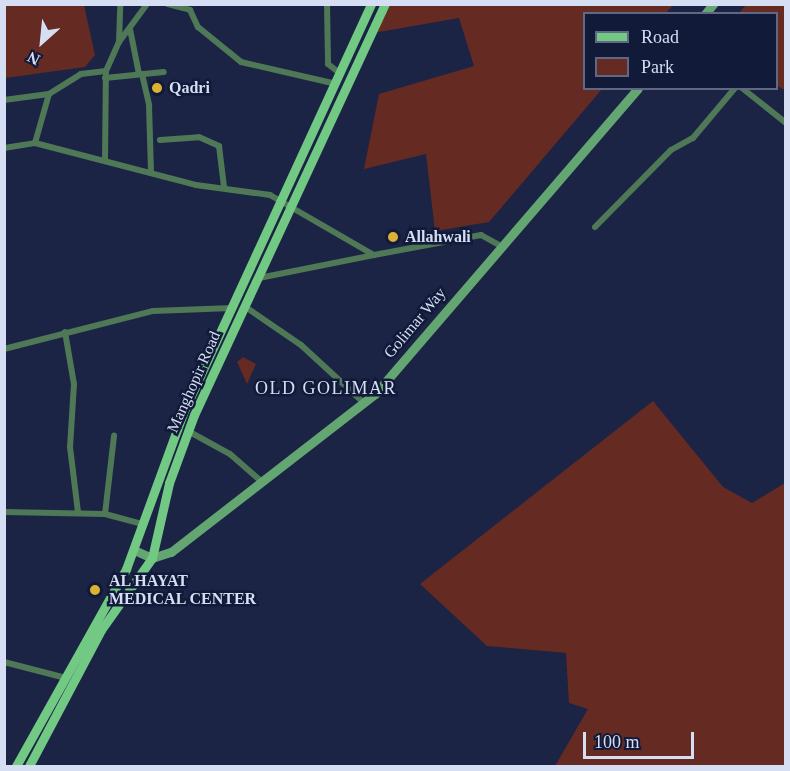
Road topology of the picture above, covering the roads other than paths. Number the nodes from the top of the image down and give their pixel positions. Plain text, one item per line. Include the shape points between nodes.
1 (120, 4) edge
2 (155, 4) edge
3 (168, 4) edge
4 (327, 4) edge
5 (371, 4) edge
6 (385, 4) edge
7 (147, 5) edge
8 (130, 29) junction
9 (118, 42) junction
10 (164, 72) dead end
11 (106, 74) junction
12 (141, 74) junction
13 (341, 75) junction
14 (337, 84) junction
15 (636, 90) edge
16 (733, 90) edge
17 (745, 90) edge
18 (49, 94) junction
19 (4, 100) edge
20 (786, 123) edge
21 (160, 140) dead end
22 (35, 143) junction
23 (4, 148) edge
24 (105, 160) junction
25 (151, 173) junction
26 (224, 187) junction
27 (282, 201) junction
28 (292, 205) junction
29 (595, 227) dead end
30 (499, 245) junction
31 (374, 255) junction
32 (259, 278) junction
33 (244, 306) junction
34 (232, 308) junction
35 (65, 332) junction
36 (4, 349) edge
37 (364, 403) junction
38 (188, 431) junction
39 (114, 436) dead end
40 (262, 482) junction
41 (4, 512) edge
42 (78, 512) junction
43 (105, 514) junction
44 (143, 525) junction
45 (134, 550) junction
46 (152, 558) junction
47 (4, 662) edge
48 (62, 677) junction
49 (16, 766) edge
50 (29, 766) edge

1 - 9 street
2 - 7 street
3 - 14 street via 190,9 198,27 241,62
4 - 13 street via 328,64
5 - 13 main road, Manghopir Road
6 - 28 main road, Manghopir Road
7 - 8 street
8 - 9 street
8 - 12 street
9 - 11 street
10 - 12 street
11 - 12 street
11 - 18 street via 81,74
11 - 24 street
12 - 25 street via 149,105
13 - 14 main road, Manghopir Road
14 - 27 main road, Manghopir Road
15 - 30 main road, Golimar Way
16 - 29 street via 693,138 671,150
17 - 20 street
18 - 19 street
18 - 22 street
21 - 26 street via 200,137 219,146
22 - 23 street
22 - 24 street
24 - 25 street
25 - 26 street
26 - 27 street
27 - 28 street
27 - 34 main road, Manghopir Road
28 - 31 street
28 - 32 main road, Manghopir Road
30 - 31 street via 481,234
30 - 37 main road, Golimar Way
31 - 32 street
32 - 33 main road, Manghopir Road
33 - 37 street via 301,345
33 - 38 main road, Manghopir Road
34 - 35 street via 153,311
34 - 44 main road, Manghopir Road via 165,457
35 - 36 street
35 - 42 street via 74,384 70,447
37 - 40 main road, Golimar Way
38 - 40 street via 230,454
38 - 46 main road, Manghopir Road via 169,483
39 - 43 street
40 - 46 main road, Golimar Way via 171,552
41 - 42 street
42 - 43 street
43 - 44 street
44 - 45 main road, Manghopir Road
45 - 46 main road
45 - 48 main road, Manghopir Road
46 - 50 main road, Manghopir Road via 101,630
47 - 48 street
48 - 49 main road, Manghopir Road

